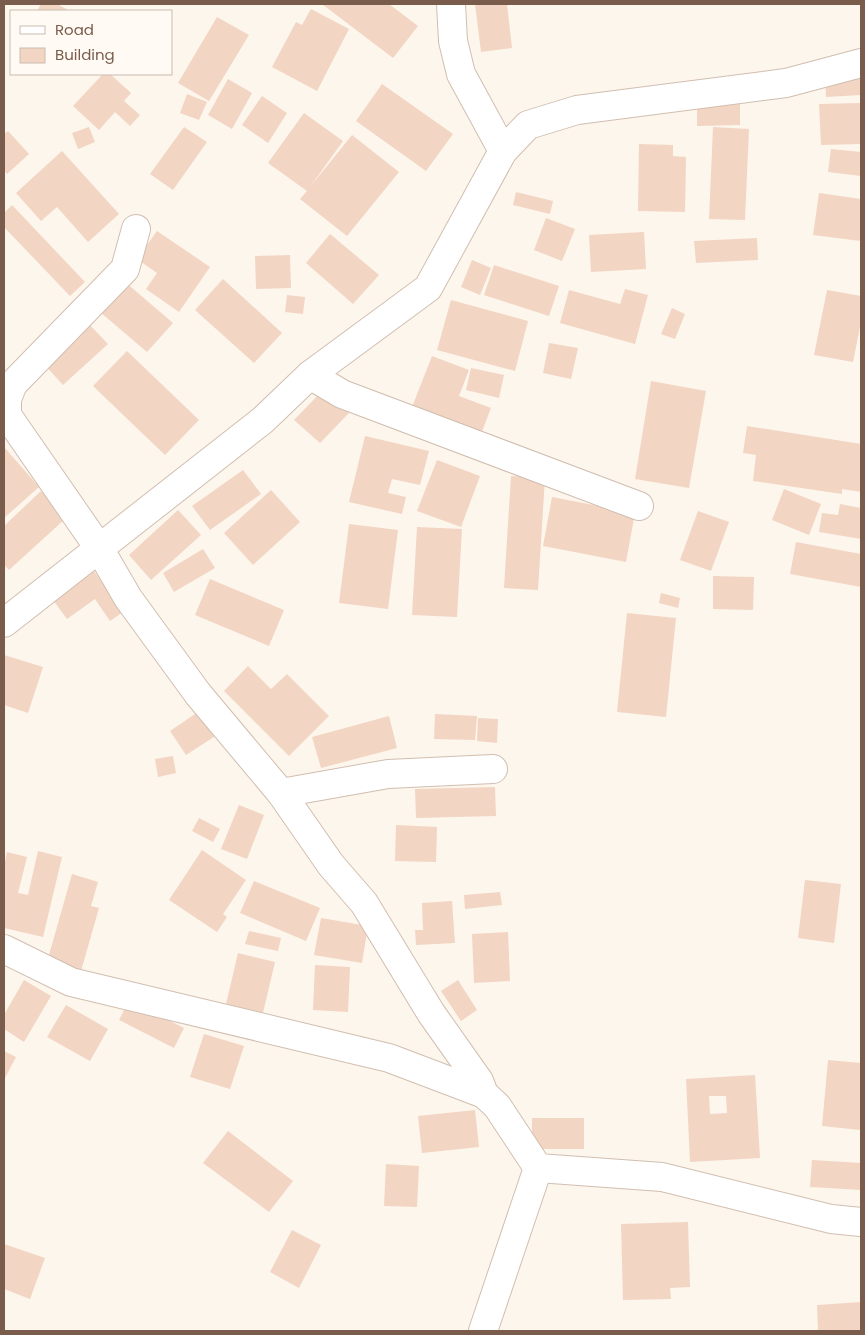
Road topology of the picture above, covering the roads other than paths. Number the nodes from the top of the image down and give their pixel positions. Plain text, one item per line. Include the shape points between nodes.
1 (451, 4) edge
2 (861, 63) edge
3 (503, 151) junction
4 (136, 229) dead end
5 (310, 375) junction
6 (5, 415) edge
7 (639, 506) dead end
8 (99, 548) junction
9 (4, 623) edge
10 (493, 770) dead end
11 (281, 793) junction
12 (4, 949) edge
13 (484, 1094) junction
14 (538, 1168) junction
15 (861, 1222) edge
16 (483, 1331) edge

1 - 3 street via 453,41 461,74
2 - 3 street via 786,83 577,110 528,124
3 - 5 street via 428,288
4 - 6 street via 125,269 12,384
5 - 7 street via 342,394
5 - 8 street via 263,420
6 - 8 street
8 - 9 street
8 - 11 street via 128,598 198,694
10 - 11 street via 388,774
11 - 13 street via 331,865 364,903 432,1013 479,1081
12 - 13 street via 71,982 389,1058
13 - 14 street via 497,1106
14 - 15 street via 662,1177 830,1220
14 - 16 street

